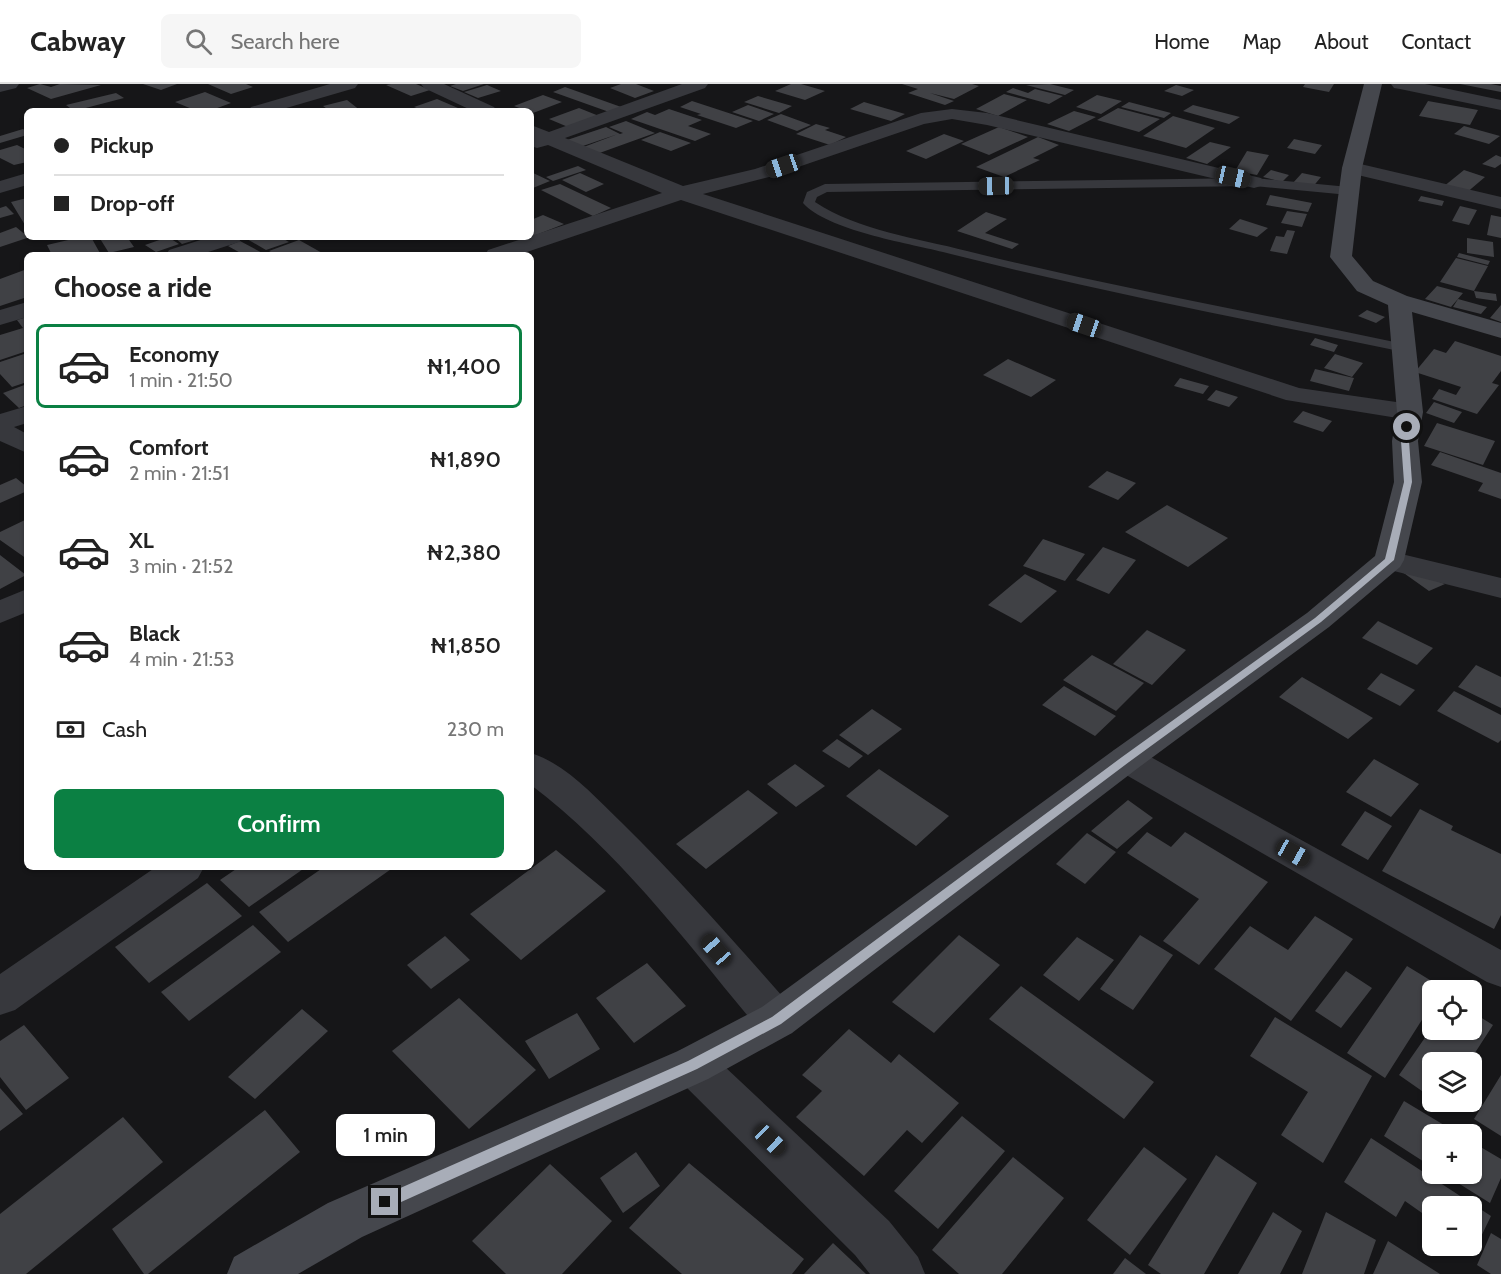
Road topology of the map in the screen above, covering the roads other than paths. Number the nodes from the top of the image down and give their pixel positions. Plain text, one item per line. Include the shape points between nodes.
1 (10, 84) edge
2 (349, 84) edge
3 (430, 84) edge
4 (699, 84) edge
5 (1373, 84) edge
6 (1400, 84) edge
7 (0, 87) edge
8 (1501, 105) edge
9 (267, 108) edge
10 (482, 108) edge
11 (537, 138) edge
12 (1352, 168) junction
13 (24, 180) edge
14 (1254, 182) junction
15 (0, 187) edge
16 (1349, 191) junction
17 (681, 192) junction
18 (1501, 203) edge
19 (222, 240) edge
20 (186, 252) edge
21 (505, 252) edge
22 (1399, 302) junction
23 (24, 310) edge
24 (0, 318) edge
25 (1501, 331) edge
26 (1404, 348) junction
27 (1410, 412) junction
28 (24, 415) edge
29 (0, 423) edge
30 (0, 430) edge
31 (24, 443) edge
32 (1389, 560) junction
33 (1501, 588) edge
34 (24, 601) edge
35 (0, 613) edge
36 (1126, 759) junction
37 (534, 768) edge
38 (180, 870) edge
39 (1501, 969) edge
40 (0, 997) edge
41 (777, 1020) junction
42 (693, 1065) junction
43 (251, 1274) edge
44 (901, 1274) edge

1 - 7 street
2 - 9 street
3 - 10 street
4 - 11 street
5 - 12 street
6 - 8 street
11 - 17 street
12 - 16 street
12 - 18 street
13 - 15 street
14 - 16 lane
14 - 17 street via 952,114 921,119 762,173
14 - 26 lane via 825,188 811,195 809,203 820,212 868,229 999,263
16 - 22 street via 1341,257 1365,286
17 - 21 street
17 - 27 street via 1295,395
19 - 20 street
22 - 25 street
22 - 26 street
23 - 24 street
26 - 27 street
27 - 32 street via 1405,441 1408,482
28 - 29 street
30 - 31 street
32 - 33 street
32 - 36 street via 1318,620
34 - 35 street
36 - 39 street
36 - 41 street
37 - 41 street via 575,799 655,879
38 - 40 street
41 - 42 street
42 - 43 street via 345,1220
42 - 44 street via 872,1238

